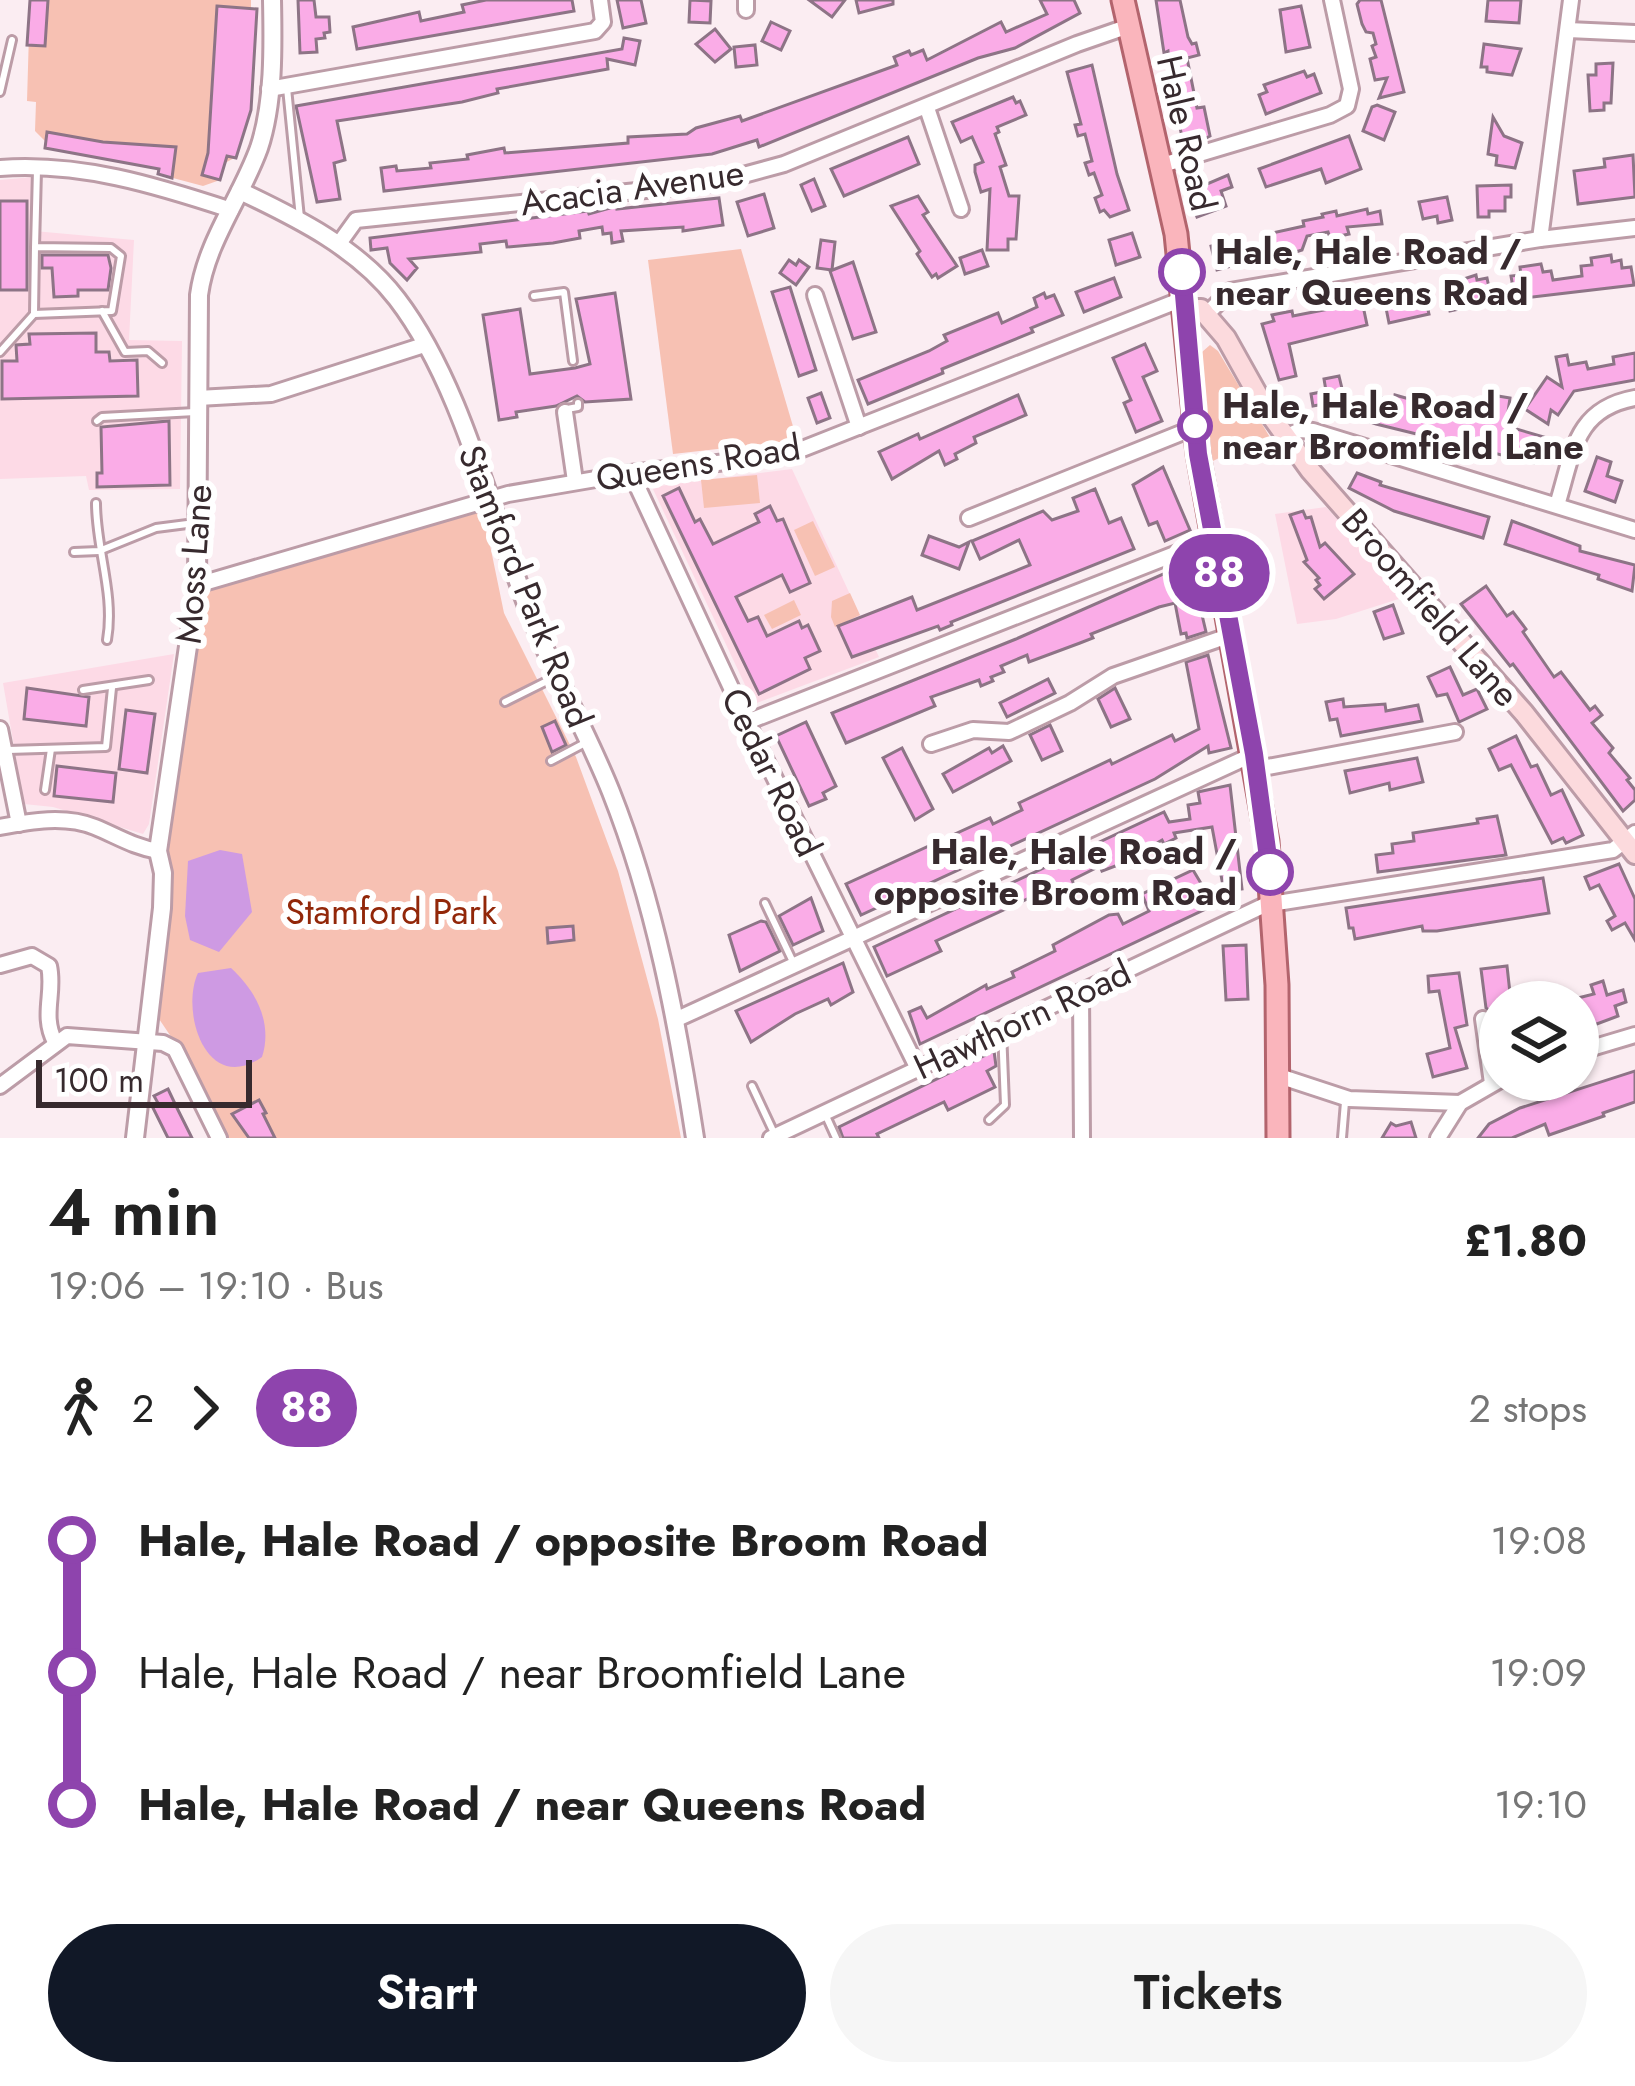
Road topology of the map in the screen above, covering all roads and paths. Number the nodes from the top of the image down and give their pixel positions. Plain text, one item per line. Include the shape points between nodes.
1 (272, 0) edge
2 (600, 0) edge
3 (1124, 0) edge
4 (1332, 0) edge
5 (1571, 0) edge
6 (1129, 26) junction
7 (1568, 30) junction
8 (1635, 33) edge
9 (12, 40) dead end
10 (278, 87) junction
11 (0, 92) edge
12 (927, 108) junction
13 (37, 166) junction
14 (1159, 166) junction
15 (0, 168) edge
16 (240, 191) junction
17 (962, 209) dead end
18 (231, 210) junction
19 (301, 222) junction
20 (1635, 228) edge
21 (1540, 239) junction
22 (338, 245) junction
23 (35, 247) junction
24 (534, 296) dead end
25 (815, 296) dead end
26 (1193, 307) junction
27 (102, 311) junction
28 (34, 314) junction
29 (424, 345) junction
30 (0, 352) edge
31 (573, 361) dead end
32 (162, 363) dead end
33 (1635, 398) edge
34 (198, 405) junction
35 (571, 407) dead end
36 (97, 421) dead end
37 (859, 427) junction
38 (1196, 427) junction
39 (1285, 437) junction
40 (631, 473) junction
41 (575, 481) junction
42 (490, 499) junction
43 (96, 502) dead end
44 (1556, 505) junction
45 (969, 518) dead end
46 (199, 523) junction
47 (1635, 530) edge
48 (1213, 539) junction
49 (99, 551) junction
50 (74, 552) dead end
51 (197, 585) junction
52 (1231, 635) junction
53 (107, 640) dead end
54 (559, 676) junction
55 (149, 680) dead end
56 (112, 688) junction
57 (83, 690) dead end
58 (505, 702) dead end
59 (747, 722) junction
60 (0, 729) edge
61 (1455, 732) dead end
62 (589, 741) junction
63 (932, 744) dead end
64 (52, 749) junction
65 (4, 751) junction
66 (551, 760) dead end
67 (1256, 762) junction
68 (45, 790) dead end
69 (19, 824) junction
70 (0, 827) edge
71 (1632, 843) edge
72 (158, 851) junction
73 (765, 902) dead end
74 (1273, 904) junction
75 (854, 938) junction
76 (0, 964) edge
77 (795, 966) junction
78 (1081, 992) junction
79 (675, 1021) junction
80 (1002, 1029) junction
81 (1635, 1035) edge
82 (146, 1041) junction
83 (56, 1042) junction
84 (1599, 1046) edge
85 (918, 1069) junction
86 (1279, 1076) junction
87 (0, 1086) edge
88 (752, 1086) dead end
89 (1479, 1091) edge
90 (1346, 1098) junction
91 (1460, 1103) junction
92 (824, 1113) junction
93 (989, 1120) dead end
94 (774, 1137) edge
95 (135, 1138) edge
96 (219, 1138) edge
97 (695, 1138) edge
98 (836, 1138) edge
99 (1082, 1138) edge
100 (1278, 1138) edge
101 (1342, 1138) edge
102 (1438, 1138) edge

1 - 10 street, Moss Lane
2 - 10 street via 603,22 595,32
3 - 6 main road, Hale Road
4 - 14 street via 1348,106
5 - 7 street
6 - 12 street, Acacia Avenue
6 - 14 main road, Hale Road
7 - 8 street
7 - 21 street
9 - 11 lane
10 - 16 street, Moss Lane
10 - 19 lane, Moss Lane
12 - 17 street
12 - 22 street, Acacia Avenue via 714,182 356,220
13 - 15 street
13 - 18 street via 104,174
13 - 23 lane
14 - 26 main road, Hale Road
16 - 18 street, Moss Lane
16 - 19 street, Stamford Park Road
18 - 34 street, Moss Lane via 200,283
19 - 22 street, Stamford Park Road
20 - 21 street, Queens Road
21 - 26 street, Queens Road via 1231,291
22 - 29 street, Stamford Park Road via 390,291
23 - 27 lane via 111,248 121,256 112,310
23 - 28 lane
24 - 31 lane via 564,292
25 - 37 street
26 - 37 street, Queens Road
26 - 38 main road, Hale Road
26 - 39 main road, Broomfield Lane via 1226,338
27 - 28 lane
27 - 32 lane via 125,352 148,351
28 - 30 lane
29 - 34 street via 271,394
29 - 42 street, Stamford Park Road
33 - 44 street via 1612,402 1582,427
34 - 36 lane
34 - 46 street, Moss Lane
35 - 41 street
37 - 40 street, Queens Road via 787,455
38 - 45 street
38 - 48 main road, Hale Road
39 - 44 street via 1313,431
39 - 71 main road, Broomfield Lane
40 - 41 street, Queens Road
40 - 59 street, Cedar Road
41 - 42 street, Queens Road
42 - 51 street, Queens Road
42 - 54 street, Stamford Park Road
43 - 49 lane
44 - 47 street
46 - 49 lane via 156,528
46 - 51 street, Moss Lane
48 - 52 main road, Hale Road
48 - 59 street
49 - 50 lane
49 - 53 lane via 111,616
51 - 72 street, Moss Lane
52 - 63 street via 1113,676 1010,732 973,730
52 - 67 main road, Hale Road
54 - 58 lane
54 - 62 street, Stamford Park Road
55 - 56 lane
56 - 57 lane
56 - 64 lane via 106,747
59 - 75 street, Cedar Road
60 - 65 street
61 - 67 street
62 - 66 lane
62 - 79 street, Stamford Park Road via 635,861
64 - 65 lane
64 - 68 lane
65 - 69 street
67 - 74 main road, Hale Road
67 - 75 street
69 - 70 street
69 - 72 street via 82,823
71 - 74 street, Hawthorn Road
72 - 82 street, Moss Lane via 162,908
73 - 77 lane
74 - 78 street, Hawthorn Road
74 - 86 main road, Hale Road
75 - 77 street
75 - 85 street, Cedar Road
76 - 83 street via 35,956 49,966 46,1019
77 - 79 street
78 - 80 street, Hawthorn Road
78 - 99 street
79 - 97 street, Stamford Park Road
80 - 85 street, Hawthorn Road
80 - 93 lane via 1005,1105
81 - 84 street
82 - 83 street
82 - 95 street, Moss Lane
82 - 96 street via 174,1048
83 - 87 street
85 - 92 street, Hawthorn Road
86 - 90 street
86 - 100 main road, Hale Road
88 - 94 lane
89 - 91 street
90 - 91 street
90 - 101 lane
91 - 102 street
92 - 94 street, Hawthorn Road
92 - 98 lane

